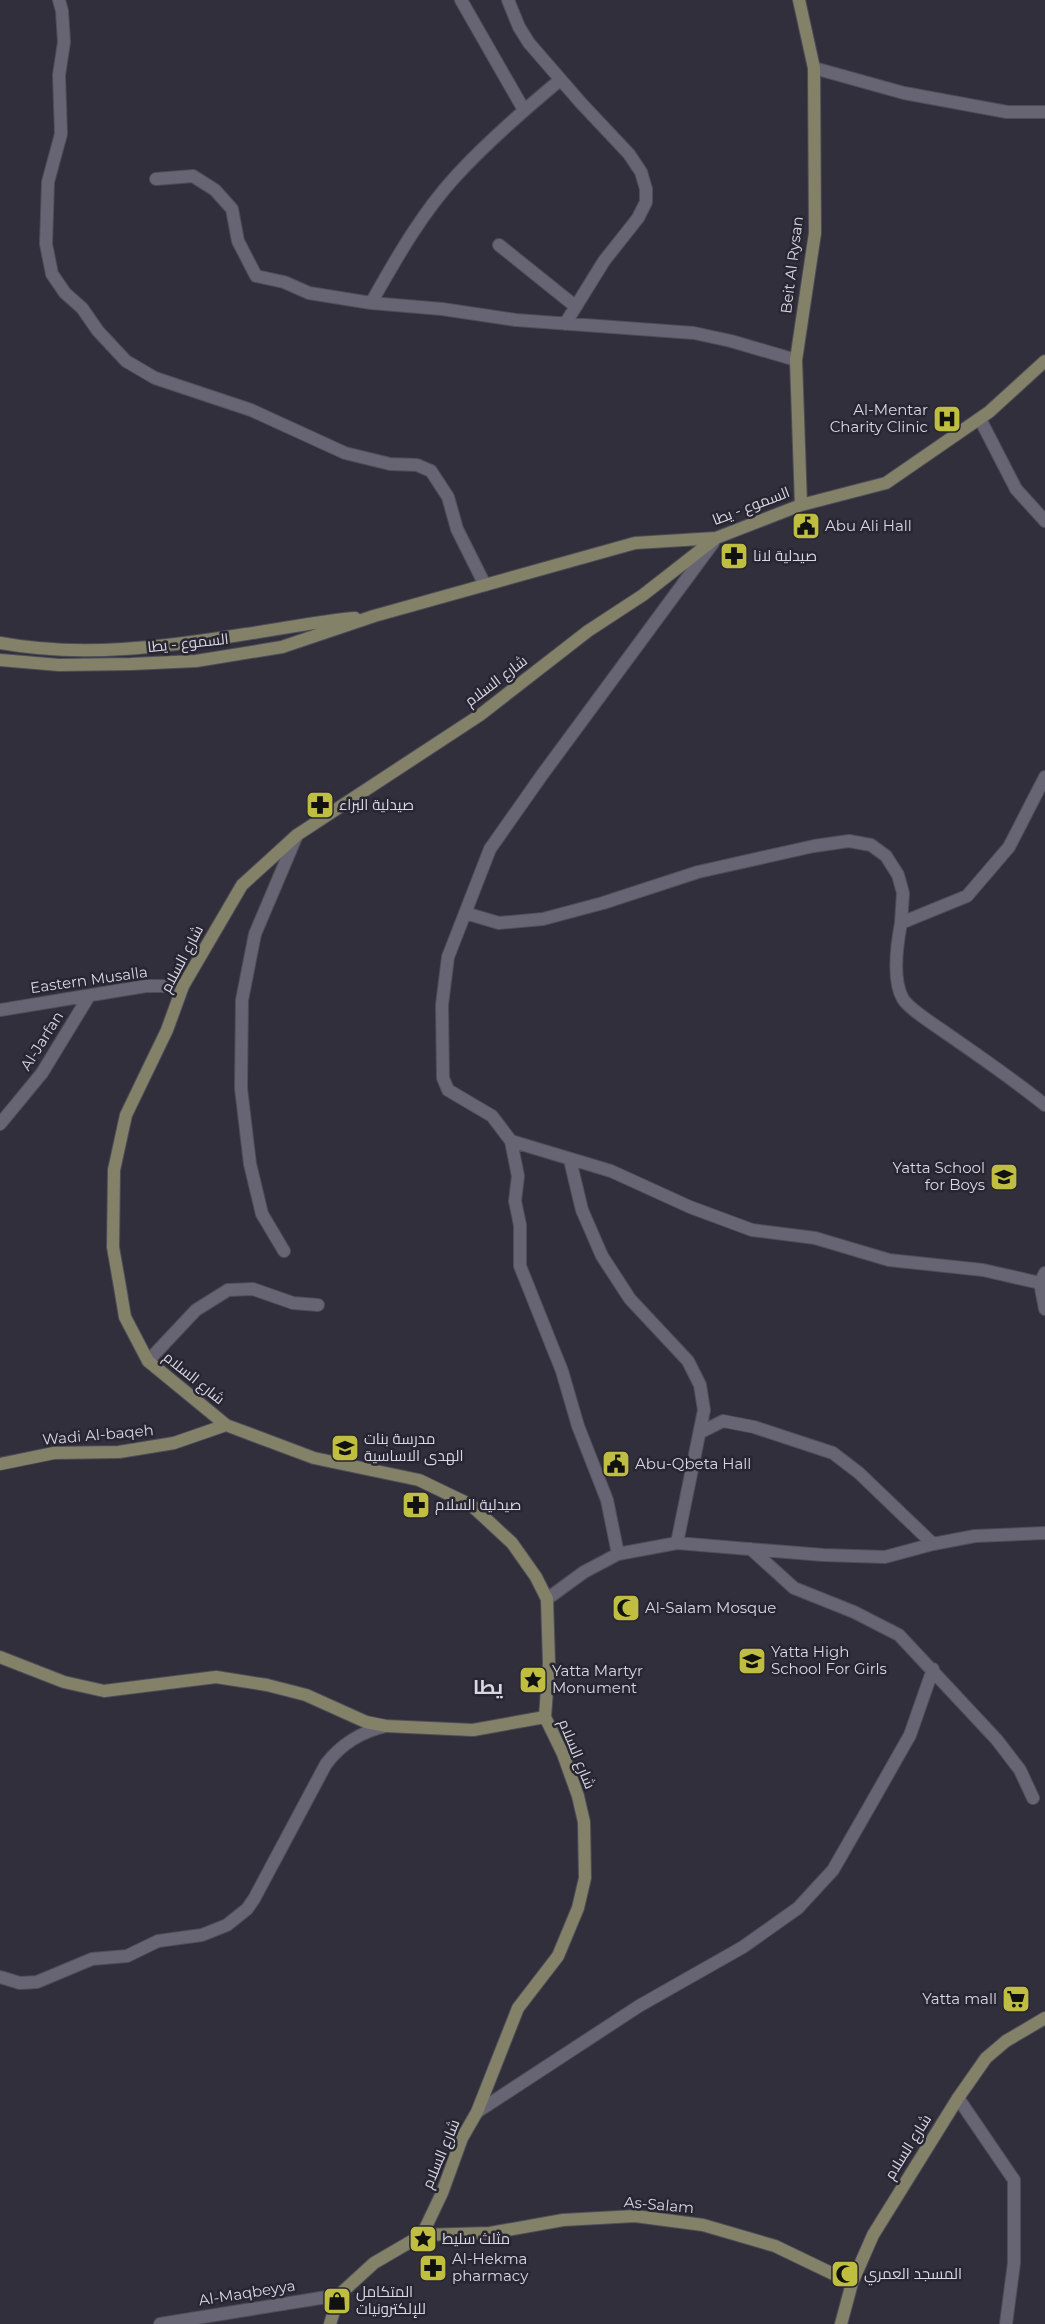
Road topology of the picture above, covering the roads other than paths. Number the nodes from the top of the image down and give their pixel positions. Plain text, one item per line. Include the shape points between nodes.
1 (59, 0) edge
2 (461, 0) edge
3 (508, 0) edge
4 (799, 0) edge
5 (814, 68) junction
6 (560, 80) junction
7 (524, 110) junction
8 (1045, 112) edge
9 (156, 179) dead end
10 (499, 245) dead end
11 (371, 303) junction
12 (575, 306) junction
13 (565, 324) junction
14 (796, 360) junction
15 (1045, 361) edge
16 (980, 419) junction
17 (801, 505) junction
18 (1045, 521) edge
19 (716, 538) junction
20 (484, 585) junction
21 (374, 616) junction
22 (0, 643) edge
23 (0, 660) edge
24 (1045, 777) edge
25 (297, 835) junction
26 (466, 913) junction
27 (901, 924) junction
28 (183, 986) junction
29 (89, 996) junction
30 (0, 1010) edge
31 (1045, 1106) edge
32 (0, 1124) edge
33 (511, 1141) junction
34 (570, 1160) junction
35 (284, 1251) dead end
36 (1042, 1278) edge
37 (318, 1305) dead end
38 (1045, 1309) edge
39 (148, 1361) junction
40 (226, 1426) junction
41 (701, 1432) junction
42 (0, 1464) edge
43 (1045, 1533) edge
44 (676, 1543) junction
45 (933, 1544) junction
46 (751, 1549) junction
47 (618, 1554) junction
48 (547, 1599) junction
49 (0, 1658) edge
50 (933, 1669) junction
51 (545, 1717) junction
52 (386, 1726) junction
53 (1033, 1798) dead end
54 (0, 1978) edge
55 (1045, 2018) edge
56 (958, 2098) junction
57 (477, 2112) junction
58 (422, 2235) junction
59 (852, 2283) junction
60 (339, 2295) junction
61 (160, 2324) edge
62 (330, 2324) edge
63 (841, 2324) edge
64 (1006, 2324) edge

1 - 20 street via 64,42 59,75 61,134 48,182 46,244 52,274 126,361 155,378 251,410 345,453 390,464 418,465 431,471 448,497 457,529
2 - 7 street
3 - 6 street via 524,35
4 - 5 main road, Beit Al Rysan
5 - 8 street via 904,93 1007,112
5 - 14 main road, Beit Al Rysan via 814,233
6 - 7 street
6 - 12 street via 629,154 641,172 646,189 646,202 638,218 604,261
7 - 11 street via 455,177 408,239
9 - 11 street via 193,176 215,190 232,209 238,240 256,276 284,282 310,293
10 - 12 street
11 - 13 street
12 - 13 street
13 - 14 street via 694,334
14 - 17 main road, Beit Al Rysan
15 - 16 main road, السموع - يطا
16 - 17 main road, السموع - يطا via 886,483
16 - 18 street via 1016,489
17 - 19 main road, السموع - يطا
19 - 20 main road, السموع - يطا via 635,543
19 - 25 main road, شارع السلام via 644,595 588,631 480,714
19 - 26 street via 490,849
20 - 21 main road, السموع - يطا
21 - 22 main road, السموع - يطا via 311,622 157,647 91,650
21 - 23 main road, السموع - يطا via 282,648 196,661 59,666
24 - 27 street via 1009,847 967,896
25 - 28 main road, شارع السلام via 242,885
25 - 35 street via 255,934 242,1000 241,1088 250,1164 262,1214
26 - 27 street via 498,923 542,919 698,872 849,841 871,845 886,856 898,875 903,893
26 - 33 street via 448,957 442,1005 443,1078 448,1090 492,1116
27 - 31 street via 896,950 904,1000
28 - 29 street, Eastern Musalla via 146,986
28 - 39 main road, شارع السلام via 167,1030 126,1115 114,1170 113,1247 125,1317
29 - 30 street, Eastern Musalla
29 - 32 street, Al-Jarfan via 42,1073
33 - 34 street
33 - 47 street via 518,1176 515,1201 520,1225 520,1266 562,1370 578,1426 608,1500
34 - 36 street via 611,1171 752,1230 815,1238 889,1260
34 - 41 street via 582,1210 606,1264 630,1299 679,1350 695,1372 703,1397
36 - 38 street
37 - 39 street via 293,1303 254,1289 228,1290 196,1310
39 - 40 main road, شارع السلام
40 - 42 main road, Wadi Al-baqeh via 174,1443 119,1452 54,1453
40 - 48 main road, شارع السلام via 314,1458 419,1480 471,1505 512,1543
41 - 44 street
41 - 45 street via 724,1421 754,1427 833,1453 859,1473
43 - 45 street via 975,1536
44 - 46 street
44 - 47 street
45 - 46 street via 885,1557 823,1556
46 - 50 street via 794,1588 854,1612 899,1635
47 - 48 street via 584,1572
48 - 51 main road, شارع السلام via 549,1654
49 - 52 main road via 64,1682 112,1691 216,1678 267,1685 306,1695 366,1722
50 - 53 street via 997,1740 1020,1770
50 - 57 street via 910,1735 877,1794 833,1870 798,1908 743,1947 639,2006
51 - 52 main road via 473,1730
51 - 57 main road, شارع السلام via 578,1796 584,1822 585,1878 578,1908 558,1956 518,2008
52 - 54 street via 354,1738 326,1764 254,1898 247,1909 227,1925 196,1937 158,1941 127,1956 106,1956 78,1963 46,1980 20,1982
55 - 56 main road, شارع السلام via 1006,2041 986,2058
56 - 59 main road, شارع السلام via 873,2235
56 - 64 street via 1014,2180 1014,2263
57 - 58 main road, شارع السلام via 462,2138
58 - 59 main road, As-Salam via 490,2233 563,2220 635,2216 703,2225 775,2246
58 - 60 main road via 374,2263
59 - 63 main road, شارع السلام
60 - 61 street, Al-Maqbeyya
60 - 62 main road

